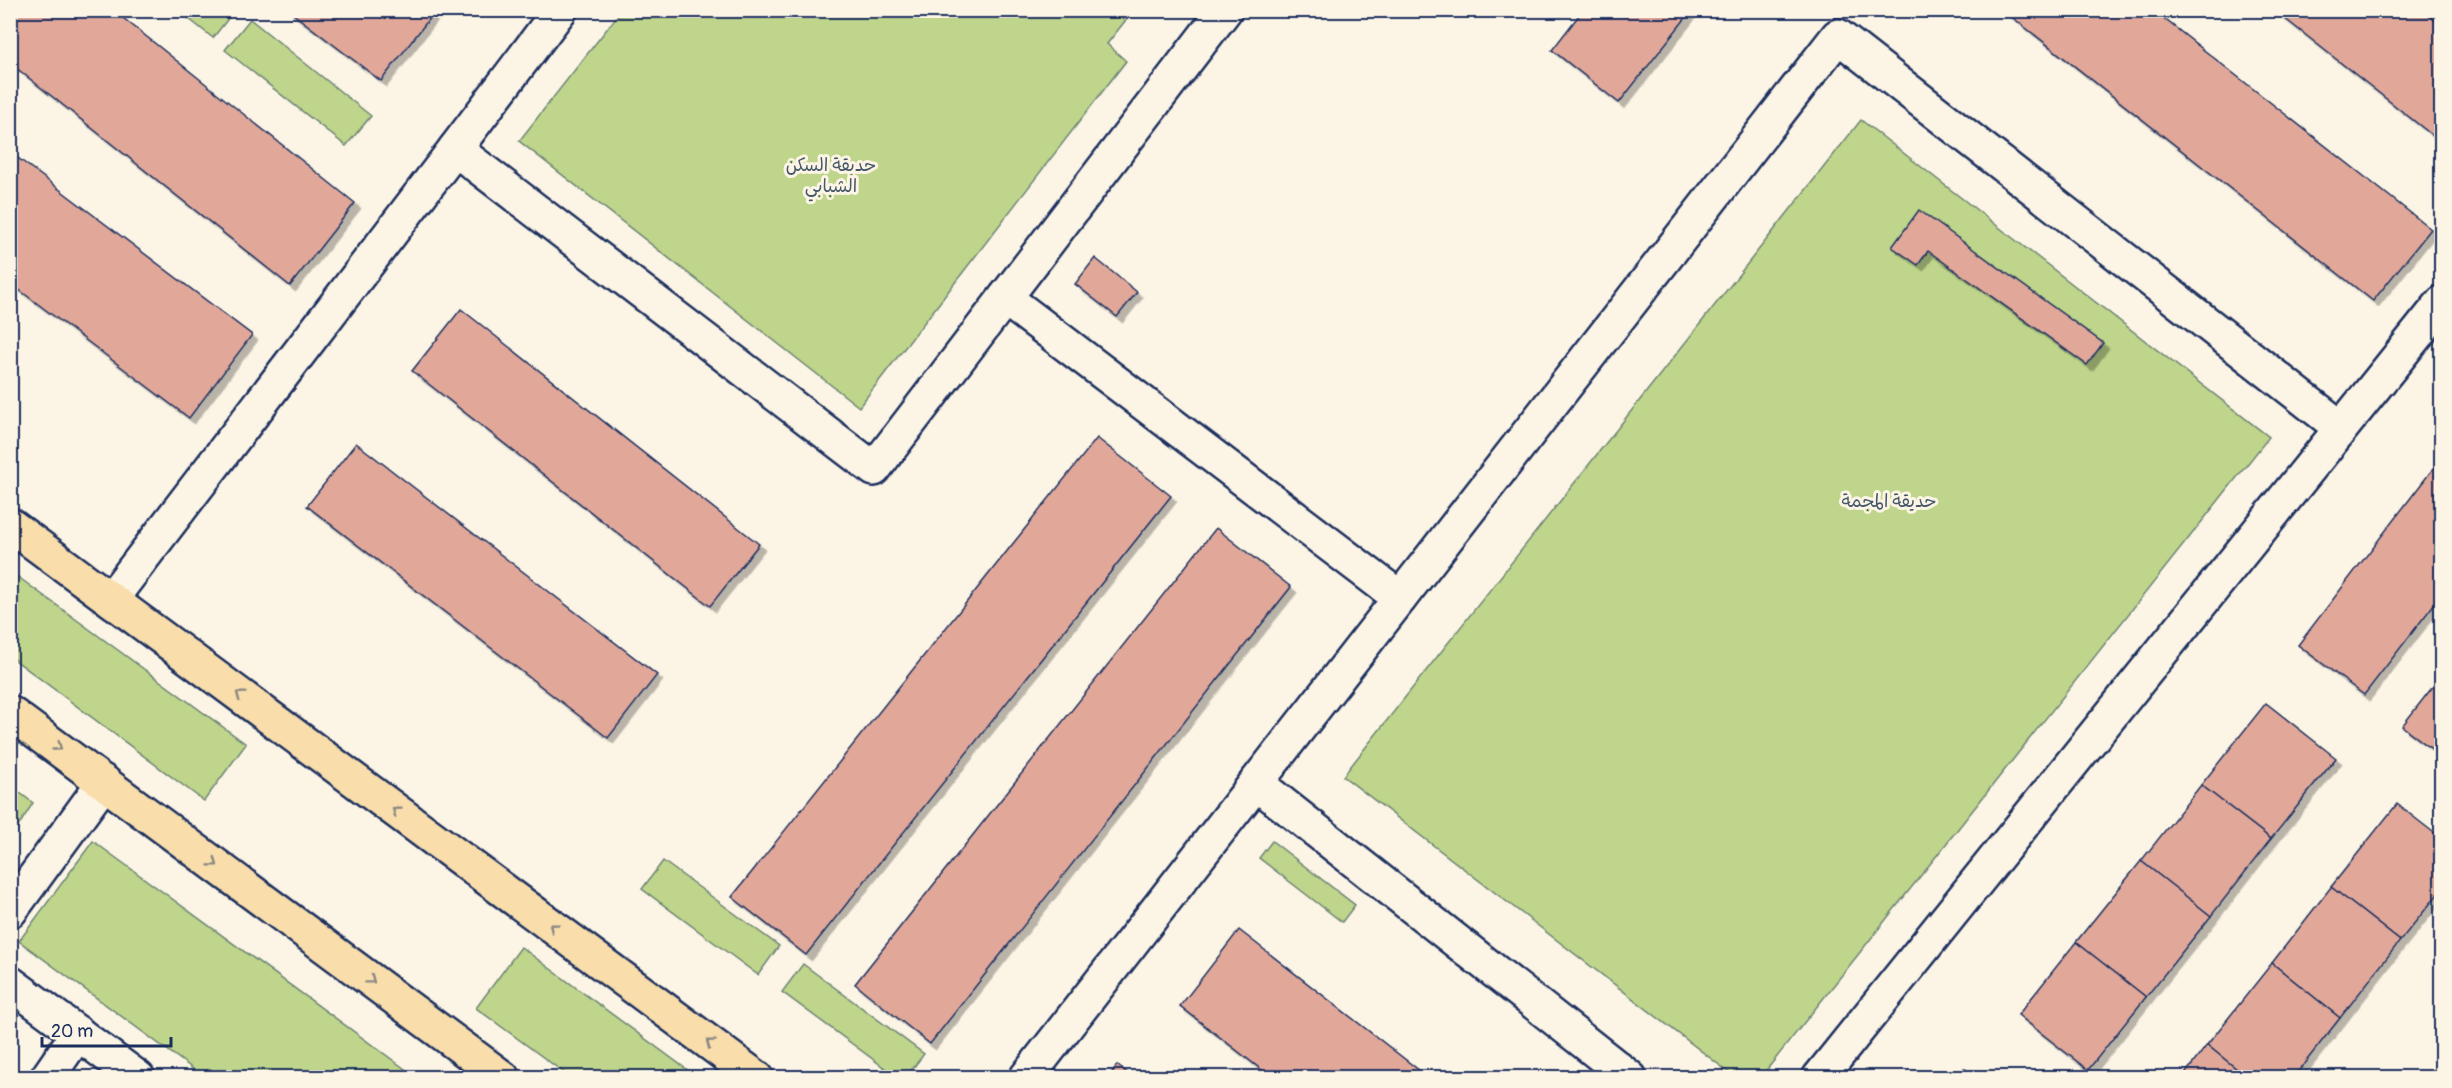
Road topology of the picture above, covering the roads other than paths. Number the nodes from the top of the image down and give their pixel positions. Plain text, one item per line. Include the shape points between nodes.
1 (560, 10) edge
2 (1225, 10) edge
3 (455, 149) junction
4 (1005, 298) junction
5 (2442, 303) edge
6 (2341, 428) junction
7 (10, 525) edge
8 (1400, 598) junction
9 (111, 599) junction
10 (10, 713) edge
11 (104, 782) junction
12 (1256, 783) junction
13 (10, 911) edge
14 (10, 983) edge
15 (78, 1033) junction
16 (47, 1077) edge
17 (138, 1077) edge
18 (502, 1077) edge
19 (757, 1077) edge
20 (1026, 1077) edge
21 (1630, 1077) edge
22 (1819, 1077) edge

1 - 3 street
2 - 4 street
3 - 4 street via 874,469
3 - 9 street
4 - 8 street
5 - 6 street
6 - 8 street via 1838,36
6 - 22 street
7 - 9 main road
8 - 12 street
19 -> 9 main road
10 -> 11 main road
11 - 13 street
11 -> 18 main road
12 - 20 street
12 - 21 street
14 - 15 street
15 - 16 street
15 - 17 street

